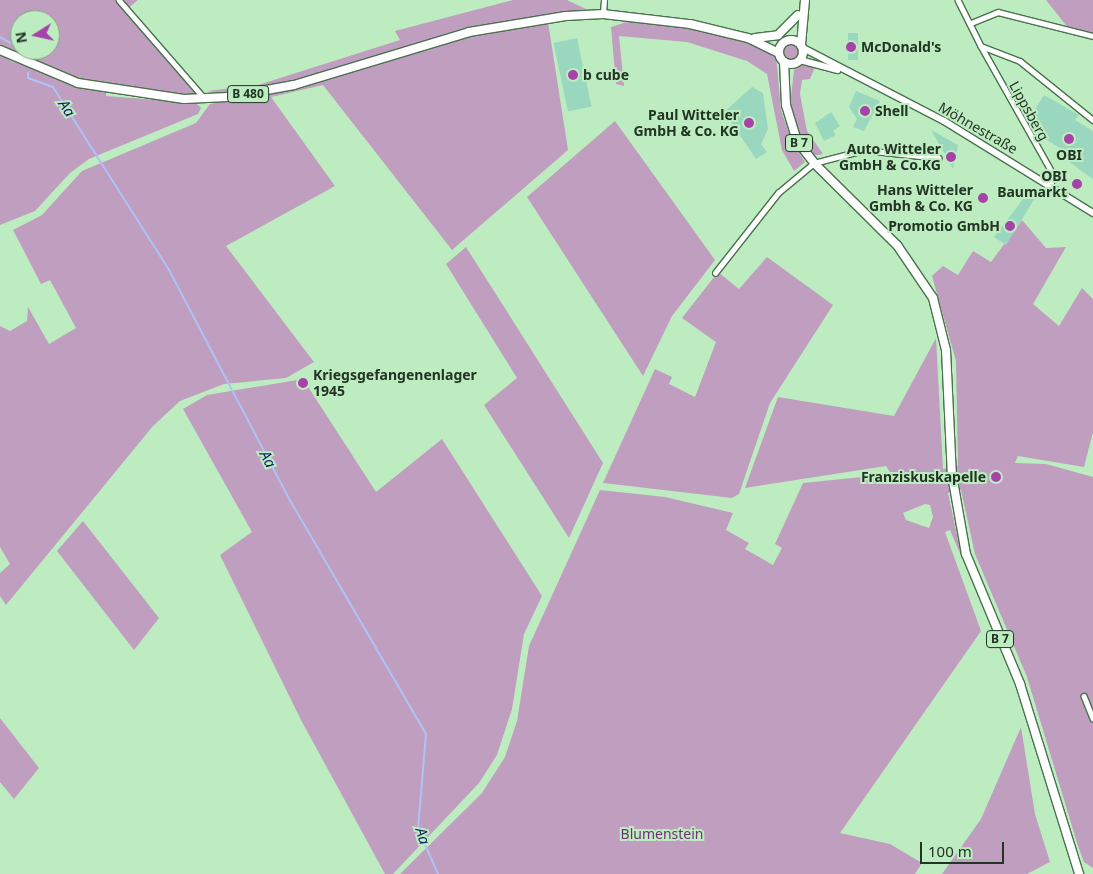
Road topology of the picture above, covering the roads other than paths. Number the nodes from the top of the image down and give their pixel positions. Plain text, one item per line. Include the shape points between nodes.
1 (119, 0) edge
2 (604, 0) edge
3 (804, 0) edge
4 (958, 0) edge
5 (603, 14) junction
6 (798, 15) junction
7 (972, 25) junction
8 (1093, 36) edge
9 (748, 38) junction
10 (786, 41) junction
11 (760, 42) junction
12 (802, 46) junction
13 (981, 46) junction
14 (0, 50) edge
15 (779, 53) junction
16 (800, 60) junction
17 (784, 62) junction
18 (792, 64) junction
19 (846, 73) junction
20 (786, 92) junction
21 (205, 99) junction
22 (1093, 120) edge
23 (939, 158) dead end
24 (814, 163) junction
25 (1051, 187) junction
26 (1093, 213) edge
27 (715, 273) dead end
28 (1084, 696) dead end
29 (1093, 718) edge
30 (1079, 874) edge

1 - 21 street
2 - 5 street
3 - 6 main road
3 - 12 main road
4 - 7 street, Lippsberg
5 - 9 main road, B 480 via 671,20
5 - 21 main road, B 480 via 496,26 294,85
6 - 9 main road via 778,36
6 - 10 main road
7 - 8 street via 998,12
7 - 13 street, Lippsberg
9 - 11 main road, B 480
10 - 11 main road, B 480
10 - 12 main road
10 - 15 main road
11 - 15 main road, B 480
12 - 16 main road
12 - 19 street, Möhnestraße
13 - 22 street via 1020,61
13 - 25 street, Lippsberg via 1053,174
14 - 21 main road, B 480 via 59,76 100,89 149,97
15 - 17 main road, B 7
16 - 18 main road
16 - 19 street, Möhnestraße
17 - 18 main road
17 - 20 main road, B 7
18 - 20 main road, B 7
19 - 25 street, Möhnestraße via 944,121
20 - 24 main road, B 7 via 790,126
23 - 24 street via 864,150
24 - 27 street via 775,197
24 - 30 main road, B 7 via 897,245 933,298 946,350 952,475 966,554 1020,684
25 - 26 street, Möhnestraße
28 - 29 street

